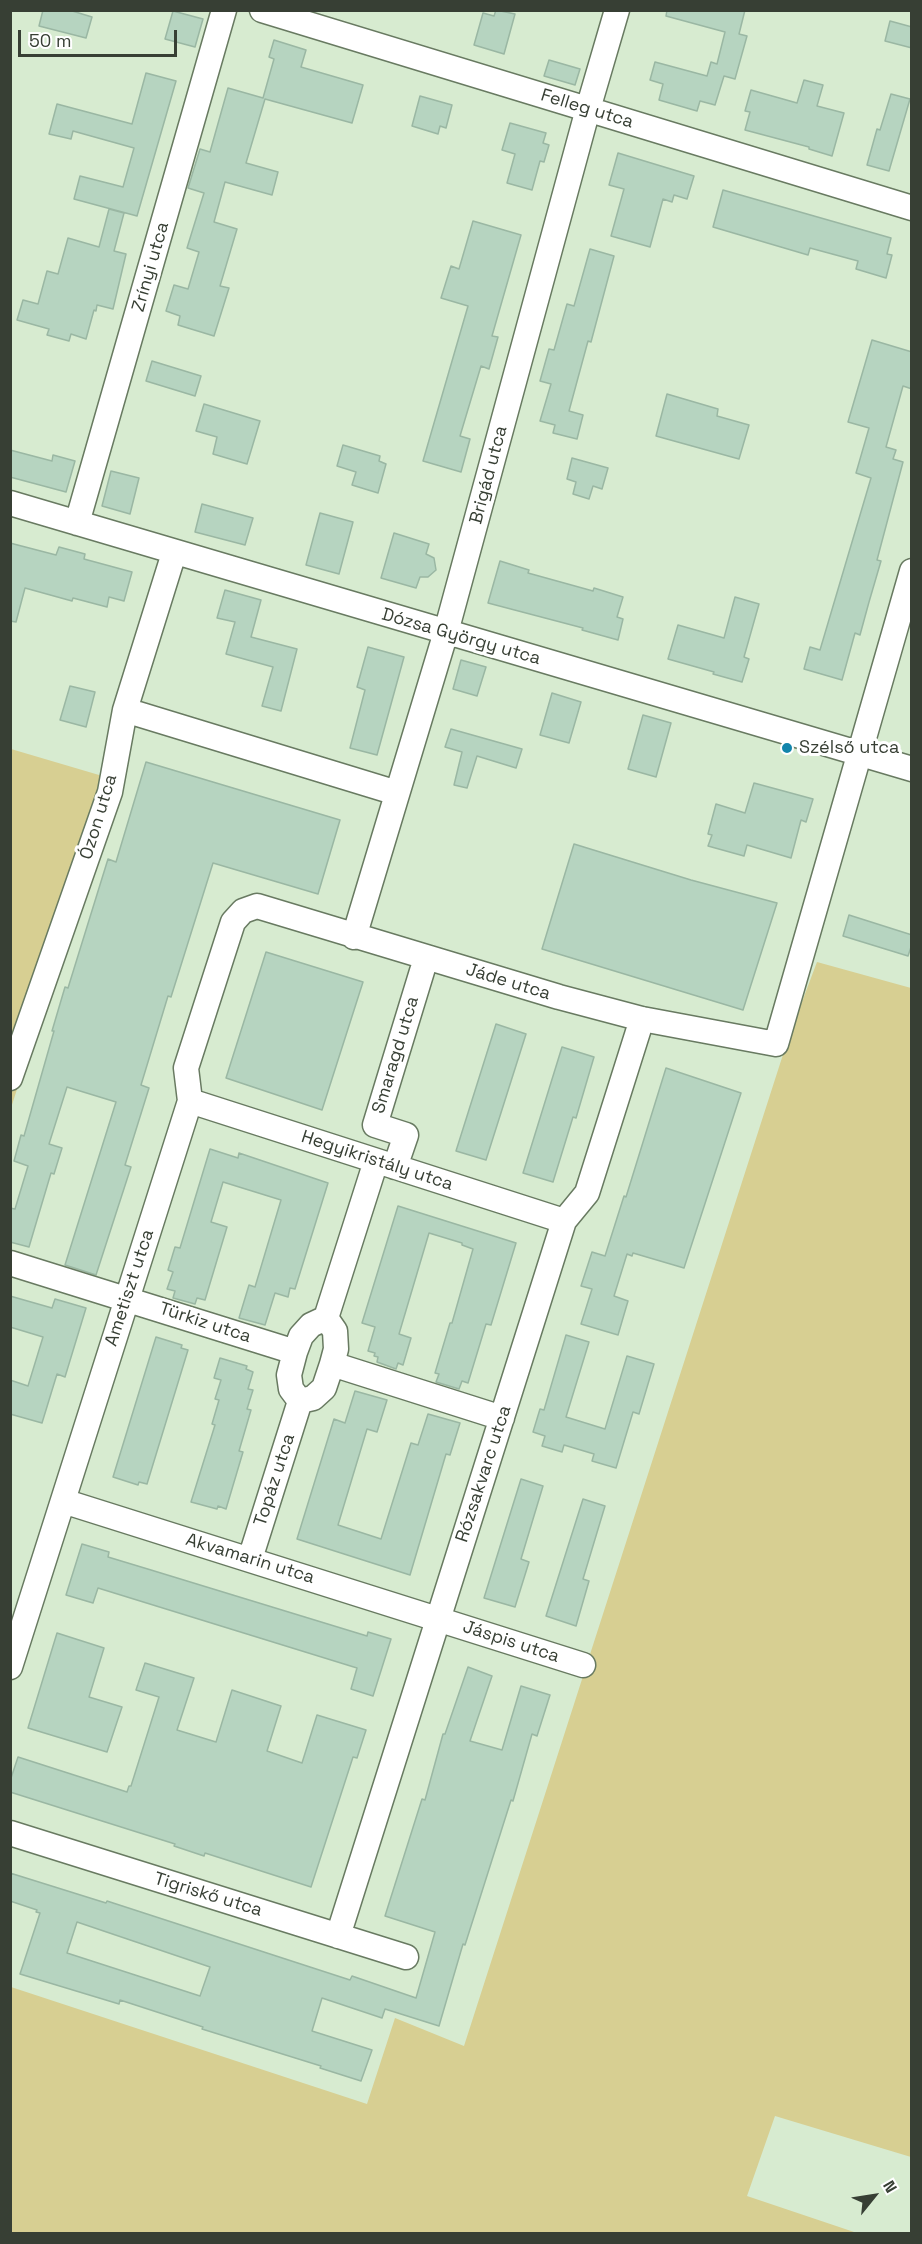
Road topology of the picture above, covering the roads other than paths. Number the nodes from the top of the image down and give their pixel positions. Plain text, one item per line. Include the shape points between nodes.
1 (224, 10) edge
2 (262, 10) edge
3 (617, 10) edge
4 (588, 110) junction
5 (912, 208) edge
6 (10, 503) edge
7 (77, 523) junction
8 (174, 553) junction
9 (912, 571) edge
10 (446, 632) junction
11 (125, 710) junction
12 (859, 754) junction
13 (912, 769) edge
14 (398, 793) junction
15 (243, 911) joint
16 (354, 937) junction
17 (426, 958) junction
18 (642, 1018) junction
19 (10, 1078) edge
20 (190, 1101) junction
21 (385, 1164) junction
22 (564, 1221) junction
23 (10, 1263) edge
24 (126, 1298) junction
25 (326, 1318) junction
26 (296, 1352) junction
27 (332, 1364) junction
28 (300, 1401) junction
29 (502, 1418) junction
30 (63, 1501) junction
31 (250, 1559) junction
32 (438, 1618) junction
33 (584, 1665) dead end
34 (10, 1667) edge
35 (10, 1833) edge
36 (338, 1936) junction
37 (406, 1957) dead end

1 - 7 street, Zrínyi utca
2 - 4 street, Felleg utca
3 - 4 street, Brigád utca
4 - 5 street, Felleg utca
4 - 10 street, Brigád utca
6 - 7 street, Dózsa György utca
7 - 8 street, Dózsa György utca
8 - 10 street, Dózsa György utca
8 - 11 street, Ózon utca
9 - 12 street
10 - 12 street, Dózsa György utca
10 - 14 street, Brigád utca
11 - 14 street
11 - 19 street, Ózon utca via 110,792
12 - 13 street, Dózsa György utca
12 - 18 street, Jáde utca via 777,1044
14 - 16 street, Brigád utca
15 - 16 street, Jáde utca via 257,906
15 - 20 street, Ametiszt utca via 233,921 186,1068
16 - 17 street, Jáde utca
17 - 18 street, Jáde utca
17 - 21 street, Smaragd utca via 375,1125 406,1135
18 - 22 street, Rózsakvarc utca via 587,1193
20 - 21 street, Hegyikristály utca
20 - 24 street, Ametiszt utca
21 - 22 street, Hegyikristály utca
21 - 25 street
22 - 29 street, Rózsakvarc utca
23 - 24 street, Türkiz utca
24 - 26 street, Türkiz utca
24 - 30 street, Ametiszt utca
25 - 26 street via 311,1325 301,1336
25 - 27 street via 335,1331
26 - 28 street via 289,1375 291,1389
27 - 28 street via 324,1388 314,1398
27 - 29 street
28 - 31 street, Topáz utca
29 - 32 street, Rózsakvarc utca
30 - 31 street, Akvamarin utca
30 - 34 street, Ametiszt utca
31 - 32 street, Akvamarin utca
32 - 33 street, Jáspis utca
32 - 36 street, Rózsakvarc utca
35 - 36 street, Tigriskő utca
36 - 37 street, Tigriskő utca

